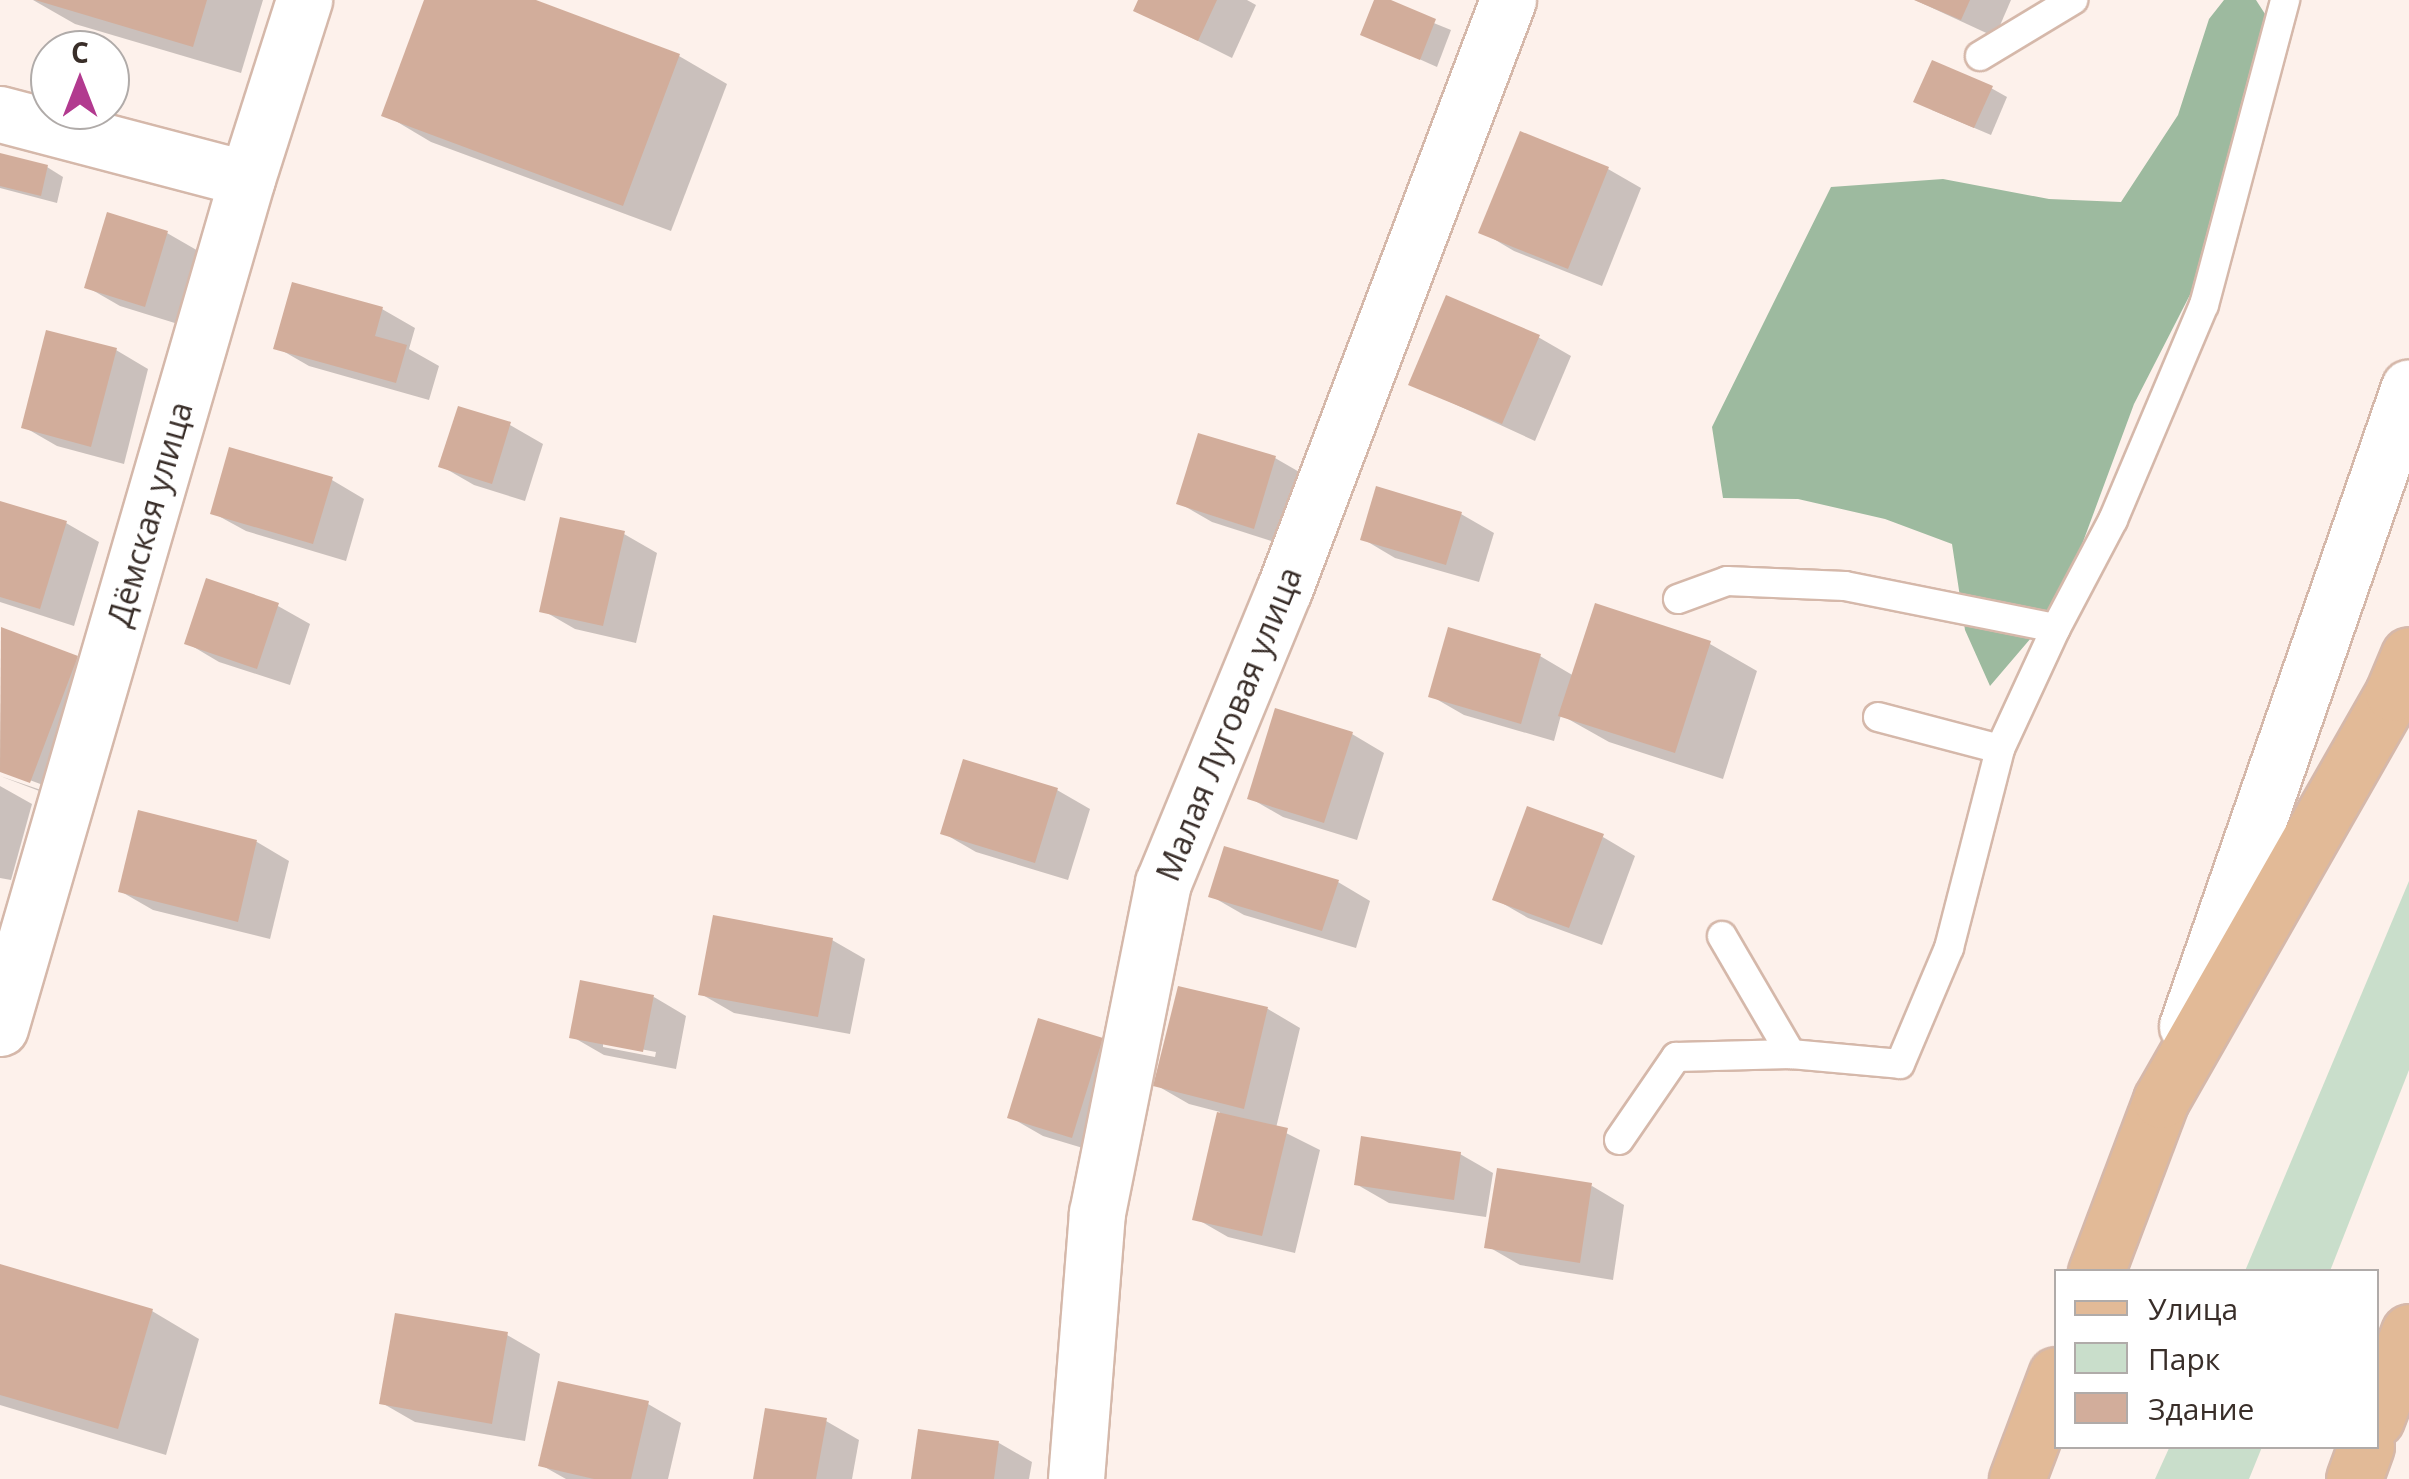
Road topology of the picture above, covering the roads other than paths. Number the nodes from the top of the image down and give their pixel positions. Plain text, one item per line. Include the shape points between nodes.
1 (304, 0) edge
2 (1508, 0) edge
3 (2074, 0) edge
4 (2285, 0) edge
5 (1980, 56) dead end
6 (0, 114) edge
7 (247, 179) junction
8 (2409, 387) edge
9 (1678, 600) dead end
10 (2056, 628) junction
11 (2404, 670) edge
12 (1878, 717) dead end
13 (2000, 749) junction
14 (1722, 936) dead end
15 (0, 1028) edge
16 (1791, 1054) junction
17 (2161, 1100) junction
18 (1619, 1140) dead end
19 (2097, 1269) edge
20 (2409, 1332) edge
21 (2054, 1380) edge
22 (2379, 1411) edge
23 (2365, 1449) edge
24 (1076, 1479) edge
25 (2017, 1479) edge
26 (2354, 1479) edge

1 - 7 street, Дёмская улица
2 - 24 street, Малая Луговая улица via 1284,590 1162,883 1097,1213
3 - 5 lane
4 - 10 lane via 2204,305 2113,520
6 - 7 street
7 - 15 street, Дёмская улица
8 - 17 street
9 - 10 lane via 1728,581 1845,586
10 - 13 lane
11 - 17 main road
12 - 13 lane
13 - 16 lane via 1950,948 1900,1064
14 - 16 lane
16 - 18 lane via 1676,1057
17 - 19 main road
20 - 22 main road
21 - 25 main road
23 - 26 main road

